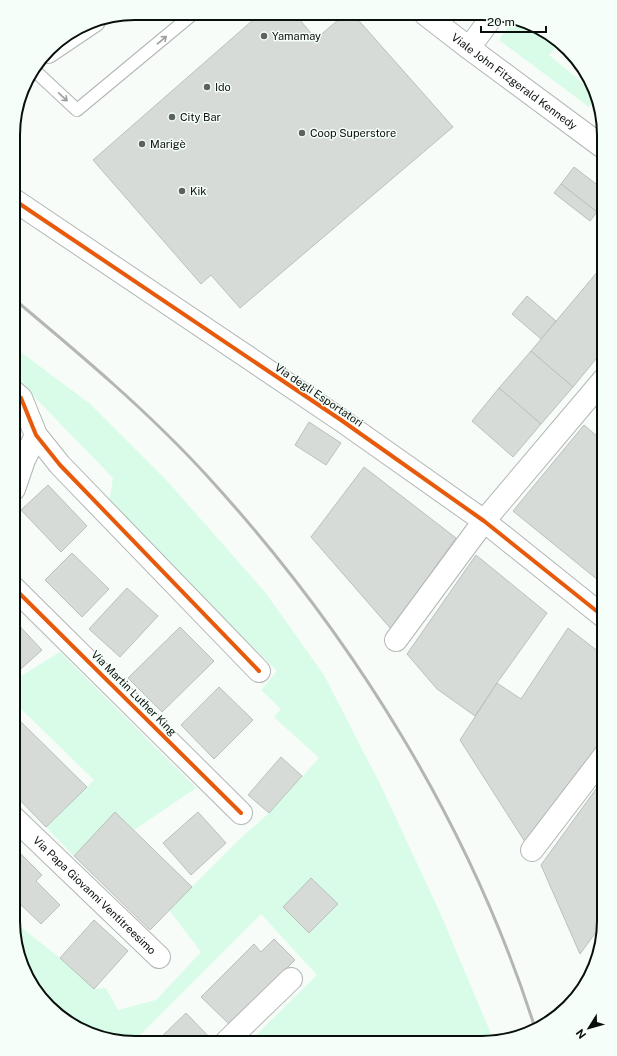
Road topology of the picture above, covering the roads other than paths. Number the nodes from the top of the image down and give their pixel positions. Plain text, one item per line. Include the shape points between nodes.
1 (186, 20) edge
2 (433, 20) edge
3 (489, 20) edge
4 (469, 48) junction
5 (38, 74) edge
6 (597, 143) edge
7 (20, 204) edge
8 (597, 387) edge
9 (20, 397) edge
10 (36, 435) junction
11 (20, 472) edge
12 (484, 521) junction
13 (20, 593) edge
14 (597, 611) edge
15 (396, 640) dead end
16 (259, 671) dead end
17 (597, 765) edge
18 (241, 813) dead end
19 (20, 824) edge
20 (532, 850) dead end
21 (159, 956) dead end
22 (291, 979) dead end
23 (232, 1036) edge

5 -> 1 lane via 77,110
2 - 4 street, Viale John Fitzgerald Kennedy
3 - 4 street
4 - 6 street, Viale John Fitzgerald Kennedy
7 - 12 street, Via degli Esportatori via 341,420
8 - 12 street
9 - 10 street
10 - 11 street
10 - 16 street via 60,465
12 - 14 street, Via degli Esportatori
12 - 15 street
13 - 18 street, Via Martin Luther King
17 - 20 street
19 - 21 street, Via Papa Giovanni Ventitreesimo
22 - 23 street

